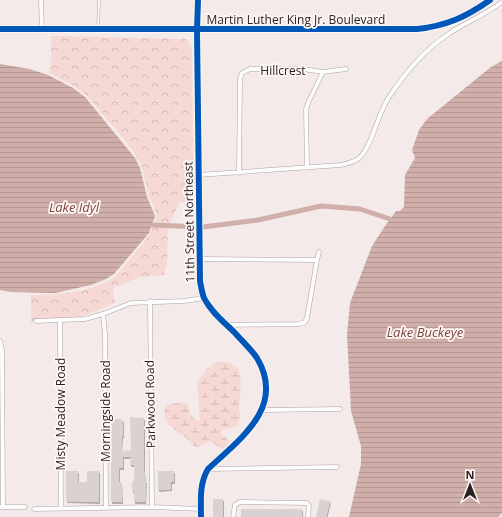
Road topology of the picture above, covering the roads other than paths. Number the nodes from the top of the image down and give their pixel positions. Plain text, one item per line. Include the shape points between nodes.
1 (41, 0) edge
2 (99, 0) edge
3 (198, 0) edge
4 (490, 0) edge
5 (502, 2) edge
6 (0, 29) edge
7 (42, 30) junction
8 (98, 30) junction
9 (198, 30) junction
10 (346, 69) dead end
11 (324, 72) junction
12 (307, 168) junction
13 (239, 173) junction
14 (198, 175) junction
15 (319, 252) dead end
16 (199, 259) junction
17 (317, 260) junction
18 (204, 298) junction
19 (150, 301) junction
20 (103, 314) junction
21 (60, 320) junction
22 (36, 321) dead end
23 (227, 325) junction
24 (0, 341) edge
25 (340, 409) dead end
26 (262, 410) junction
27 (337, 467) dead end
28 (208, 469) junction
29 (1, 507) edge
30 (25, 507) dead end
31 (152, 507) junction
32 (34, 508) dead end
33 (61, 508) junction
34 (106, 508) junction
35 (201, 509) junction
36 (201, 517) edge
37 (233, 517) edge
38 (308, 517) edge

1 - 7 street
2 - 8 lane
3 - 9 street, 11th Street Northeast
4 - 9 street, Martin Luther King Jr. Boulevard via 453,22 417,29
5 - 12 street via 448,34 421,55 387,100 368,146 358,159 341,165
6 - 7 street, Martin Luther King Jr. Boulevard
7 - 8 street, Martin Luther King Jr. Boulevard
8 - 9 street, Martin Luther King Jr. Boulevard
9 - 14 street, 11th Street Northeast
10 - 11 street, Hillcrest
11 - 12 street via 306,109
11 - 13 street, Hillcrest via 303,69 244,72 240,79
12 - 13 street
13 - 14 street
14 - 16 street, 11th Street Northeast
15 - 17 street
16 - 17 street
16 - 18 street, 11th Street Northeast
17 - 23 street via 305,322
18 - 19 street
18 - 23 street, 11th Street Northeast
19 - 20 street via 131,303
19 - 31 street, Parkwood Road
20 - 21 street via 85,319
20 - 34 street, Morningside Road
21 - 22 street
21 - 33 street, Misty Meadow Road
23 - 26 street, 11th Street Northeast via 254,354 262,368 266,387
24 - 29 street
25 - 26 street
26 - 28 street, 11th Street Northeast via 255,423
27 - 28 street
28 - 35 street, 11th Street Northeast via 202,482
29 - 30 street
31 - 34 street
31 - 35 street
32 - 33 street
33 - 34 street
35 - 36 street, 11th Street Northeast
37 - 38 street via 235,505 240,502 307,503 310,506

